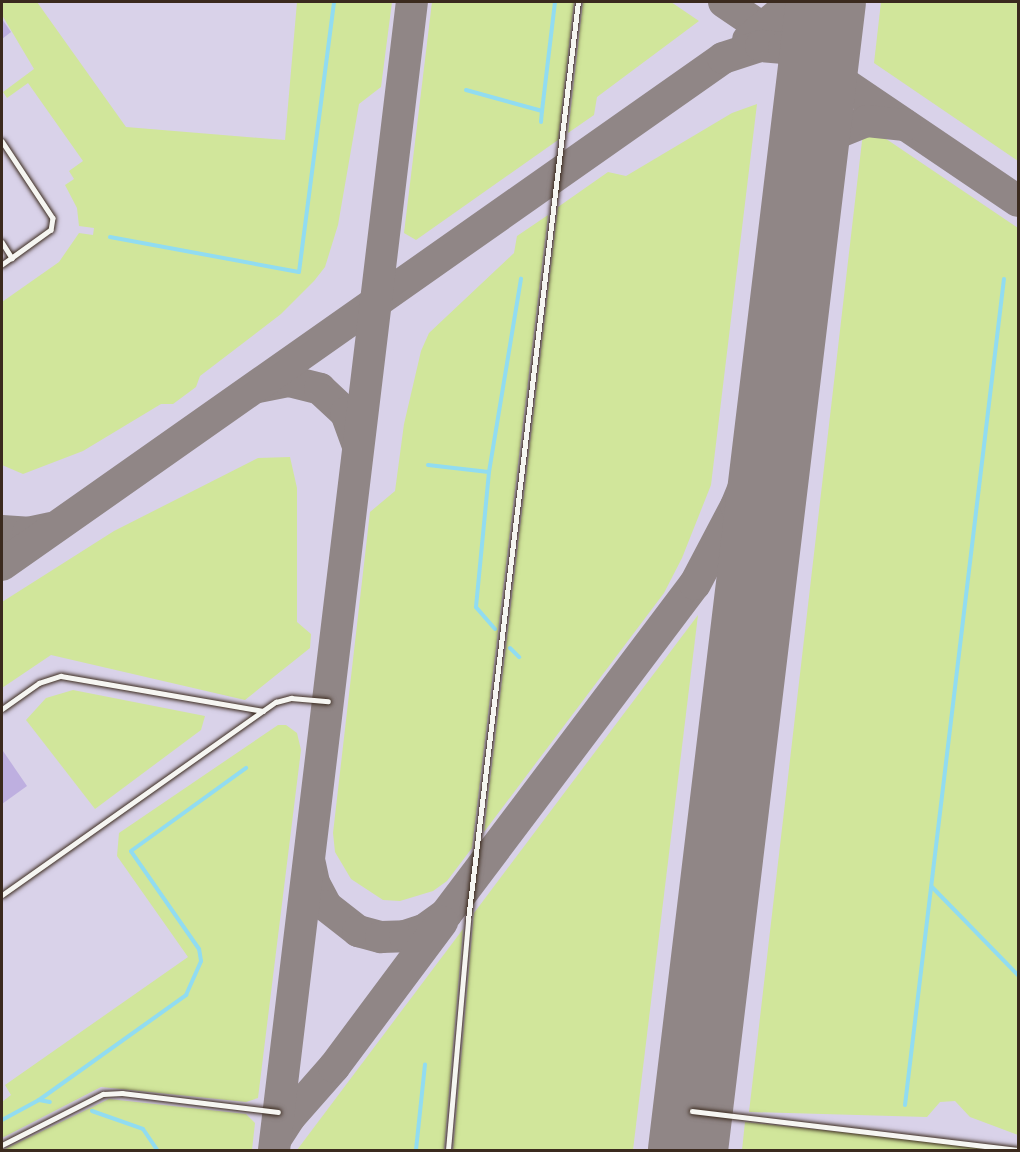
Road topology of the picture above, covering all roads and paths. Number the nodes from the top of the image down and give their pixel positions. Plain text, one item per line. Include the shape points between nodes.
1 (578, 2) edge
2 (2, 141) edge
3 (2, 242) edge
4 (12, 258) junction
5 (2, 266) edge
6 (328, 701) dead end
7 (2, 709) edge
8 (263, 711) junction
9 (2, 895) edge
10 (692, 1111) dead end
11 (278, 1112) dead end
12 (2, 1145) edge
13 (448, 1150) edge
14 (1018, 1150) edge

1 - 13 lane via 468,920
2 - 4 lane via 53,218 51,230
3 - 4 lane
4 - 5 lane
6 - 8 lane via 283,698
7 - 8 lane via 39,684 61,676
8 - 9 lane
10 - 14 lane
11 - 12 lane via 103,1094

